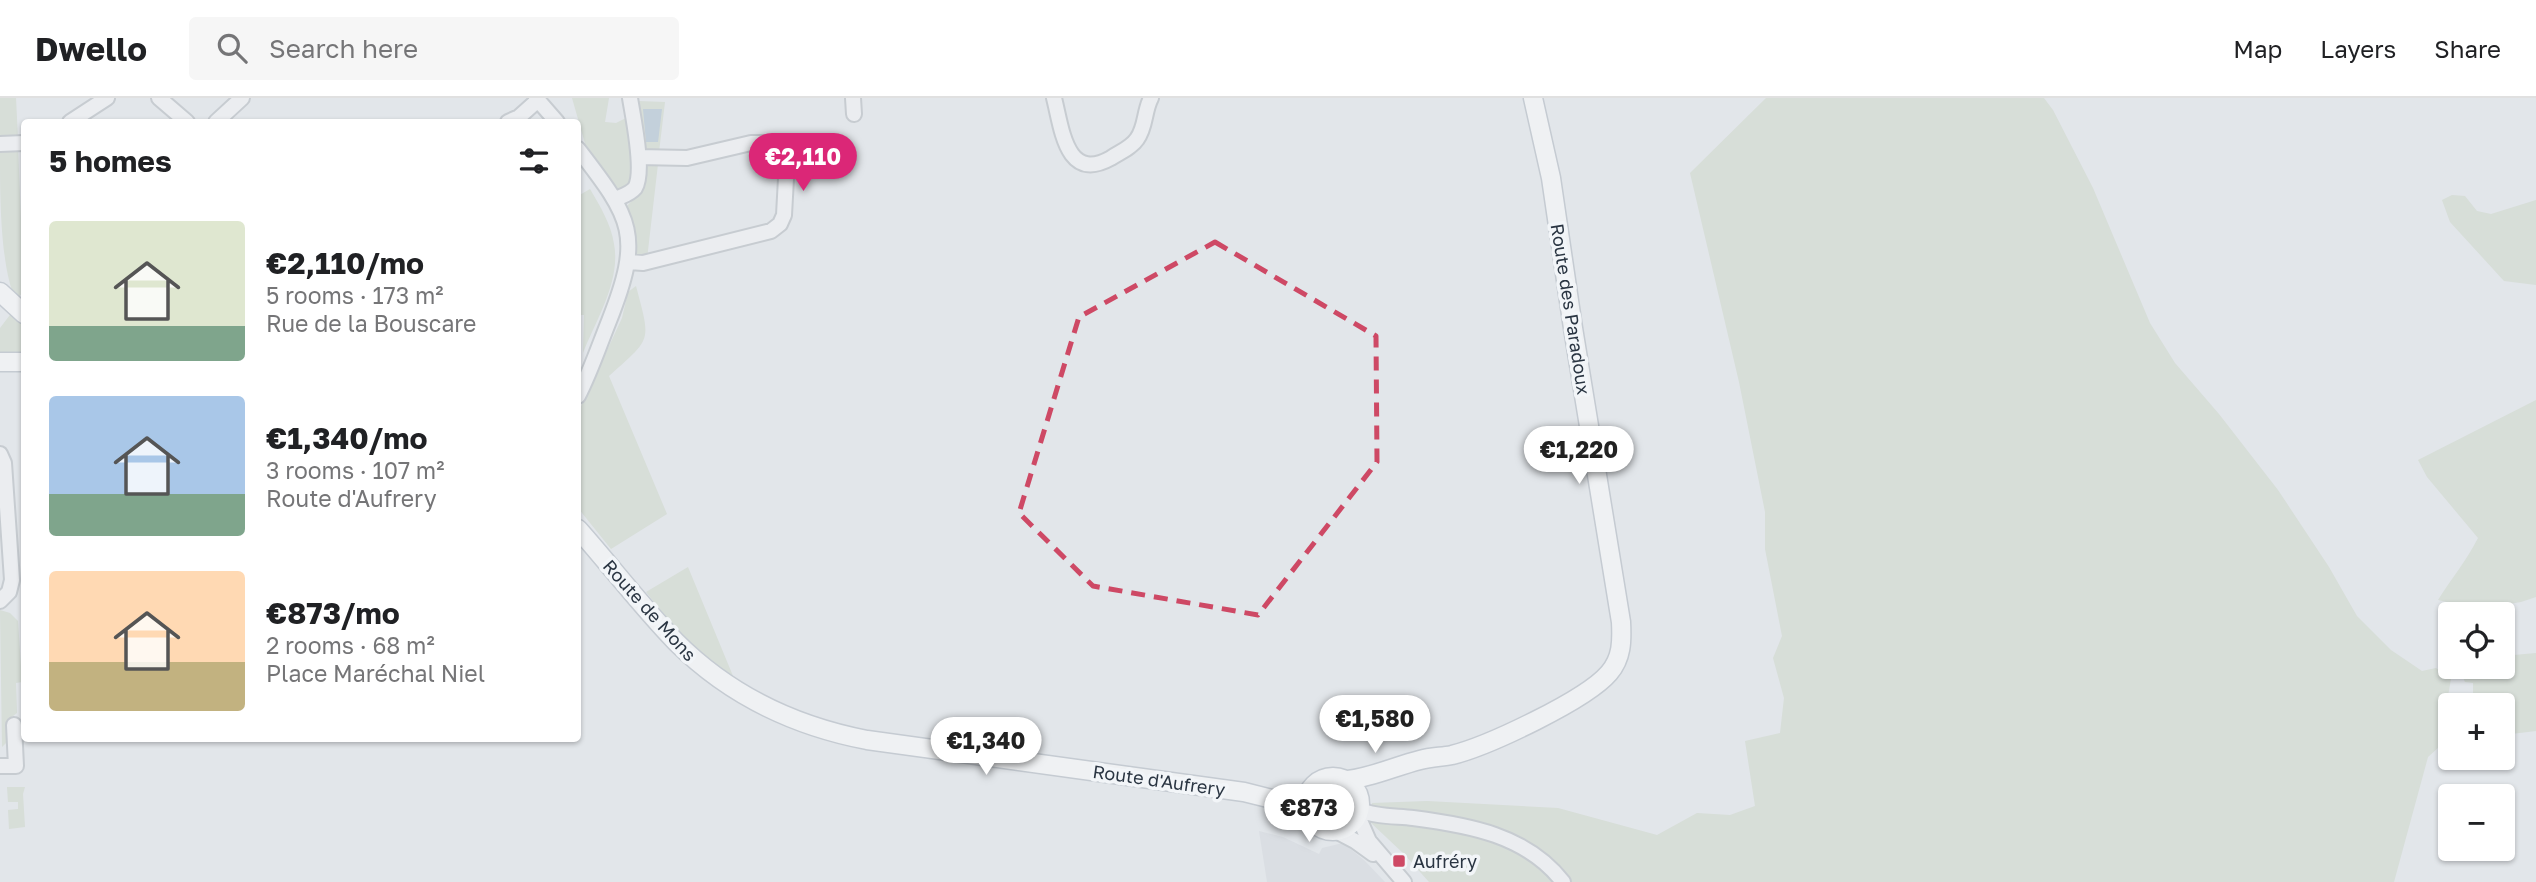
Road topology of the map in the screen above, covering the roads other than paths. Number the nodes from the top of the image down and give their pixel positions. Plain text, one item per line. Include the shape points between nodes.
1 (107, 98) edge
2 (159, 98) edge
3 (243, 98) edge
4 (630, 98) edge
5 (853, 98) edge
6 (1054, 98) edge
7 (1151, 98) edge
8 (1533, 98) edge
9 (537, 99) edge
10 (854, 114) dead end
11 (75, 119) edge
12 (184, 119) edge
13 (219, 119) edge
14 (515, 119) edge
15 (554, 119) edge
16 (21, 143) edge
17 (0, 144) edge
18 (581, 153) edge
19 (639, 157) junction
20 (616, 200) junction
21 (629, 262) junction
22 (0, 288) edge
23 (21, 311) edge
24 (0, 362) edge
25 (21, 362) edge
26 (581, 389) edge
27 (0, 454) edge
28 (582, 532) edge
29 (0, 601) edge
30 (748, 698) joint
31 (14, 725) dead end
32 (1409, 763) junction
33 (0, 766) edge
34 (1348, 780) junction
35 (1310, 788) junction
36 (1244, 792) junction
37 (1359, 810) junction
38 (1307, 814) junction
39 (1336, 831) junction
40 (1390, 868) junction
41 (1404, 882) edge
42 (1563, 882) edge

1 - 11 street
2 - 12 street
3 - 13 street
4 - 19 street
5 - 10 street
6 - 7 street via 1070,154 1090,165 1137,141
8 - 32 main road, Route des Paradoux via 1553,188 1621,622 1620,652 1600,682 1547,714 1468,750
9 - 14 street
9 - 15 street
16 - 17 street
18 - 20 street
19 - 20 street via 634,190
19 - 21 street via 687,158 751,143 775,143 787,160 784,215 771,231 643,264
20 - 21 street via 628,233
21 - 26 street
22 - 23 main road
24 - 25 main road
27 - 29 street via 5,463 12,580
28 - 30 main road, Route de Mons via 676,642
30 - 36 main road, Route d'Aufrery via 792,719 857,738
31 - 33 street via 16,765
32 - 34 main road, Route des Paradoux
32 - 37 main road via 1377,785
34 - 35 main road via 1323,778
34 - 37 main road via 1355,787
35 - 36 main road, Route d'Aufrery
35 - 38 main road
36 - 38 main road, Route d'Aufrery via 1284,802
37 - 39 main road via 1352,824
37 - 40 street via 1364,833
37 - 42 street via 1498,835 1533,854
38 - 39 main road via 1319,827
39 - 40 street
40 - 41 street

